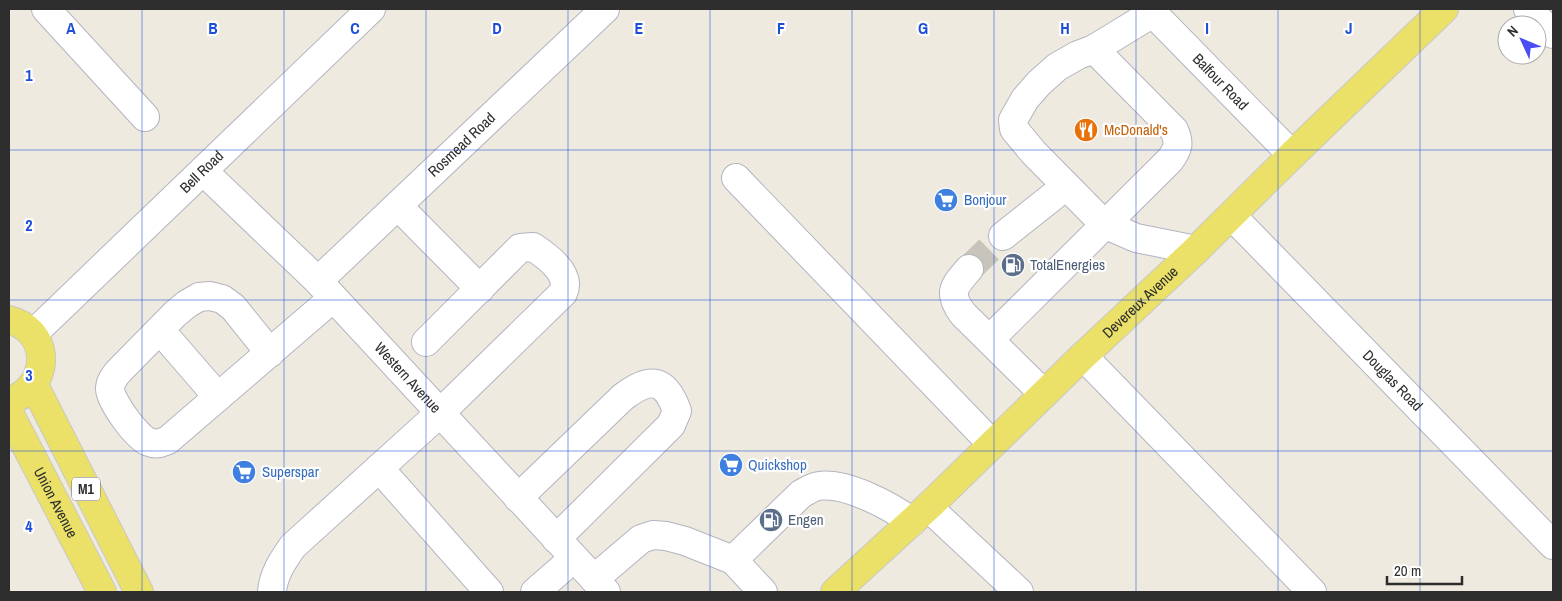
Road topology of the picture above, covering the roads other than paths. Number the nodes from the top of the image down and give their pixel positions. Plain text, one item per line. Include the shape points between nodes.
1 (46, 9) edge
2 (371, 9) edge
3 (605, 9) edge
4 (1444, 9) edge
5 (1528, 9) edge
6 (1151, 11) edge
7 (1553, 34) edge
8 (1094, 50) junction
9 (145, 117) dead end
10 (1292, 155) junction
11 (203, 171) junction
12 (736, 178) dead end
13 (1066, 186) junction
14 (398, 206) junction
15 (1232, 216) junction
16 (1104, 224) junction
17 (1003, 236) tunnel mouth
18 (1196, 250) junction
19 (969, 269) tunnel mouth
20 (480, 289) junction
21 (326, 290) junction
22 (9, 320) edge
23 (160, 330) junction
24 (33, 334) junction
25 (990, 339) junction
26 (426, 342) dead end
27 (270, 352) junction
28 (1083, 356) junction
29 (34, 385) junction
30 (1044, 394) junction
31 (218, 397) junction
32 (9, 401) edge
33 (9, 413) edge
34 (440, 414) junction
35 (992, 444) junction
36 (379, 468) junction
37 (518, 498) junction
38 (920, 514) junction
39 (1553, 545) edge
40 (565, 549) junction
41 (733, 560) junction
42 (600, 586) edge
43 (102, 592) edge
44 (139, 592) edge
45 (272, 592) edge
46 (489, 592) edge
47 (535, 592) edge
48 (763, 592) edge
49 (835, 592) edge
50 (1019, 592) edge
51 (1312, 592) edge

1 - 9 street
2 - 11 street, Bell Road
3 - 14 street, Rosmead Road
4 - 10 main road, Devereux Avenue
5 - 7 street
6 - 8 street
6 - 10 street, Balfour Road
8 - 13 street via 1057,67 1025,99 1013,120 1014,129 1020,137
8 - 16 street via 1174,130 1178,140 1177,150 1170,160
10 - 15 main road, Devereux Avenue
11 - 21 street, Western Avenue
11 - 24 street, Bell Road
12 - 35 street
13 - 16 street
13 - 17 street
14 - 20 street
14 - 21 street, Rosmead Road
15 - 18 main road, Devereux Avenue
15 - 39 street, Douglas Road
16 - 18 street via 1136,238
16 - 25 street
18 - 28 main road, Devereux Avenue
19 - 25 street via 956,284 955,304
20 - 26 street
20 - 34 street via 520,248 526,246 544,254 566,283 562,293
21 - 27 street, Rosmead Road
21 - 34 street, Western Avenue
22 - 24 main road
23 - 27 street, Rosmead Road via 187,304 199,297 210,296 233,307
23 - 31 street
23 - 31 street, Rosmead Road via 112,380 112,399 136,433 146,442 156,444 168,440
24 - 29 main road via 42,357 41,370
25 - 30 street
27 - 31 street, Rosmead Road
28 - 30 main road, Devereux Avenue
28 - 51 street
29 - 32 main road
29 - 44 main road, M1
30 - 35 main road, Devereux Avenue
33 - 43 main road, Union Avenue / M1
34 - 36 street
34 - 37 street, Western Avenue
35 - 38 main road, Devereux Avenue
36 - 45 street via 293,546 280,564
36 - 46 street
37 - 40 street, Western Avenue
37 - 40 street via 636,387 648,382 661,386 673,398 678,411 671,425
38 - 41 street via 836,487 811,488
38 - 49 main road, Devereux Avenue
38 - 50 street
40 - 42 street, Western Avenue
40 - 47 street
41 - 42 street via 685,541 653,535 641,539
41 - 48 street

